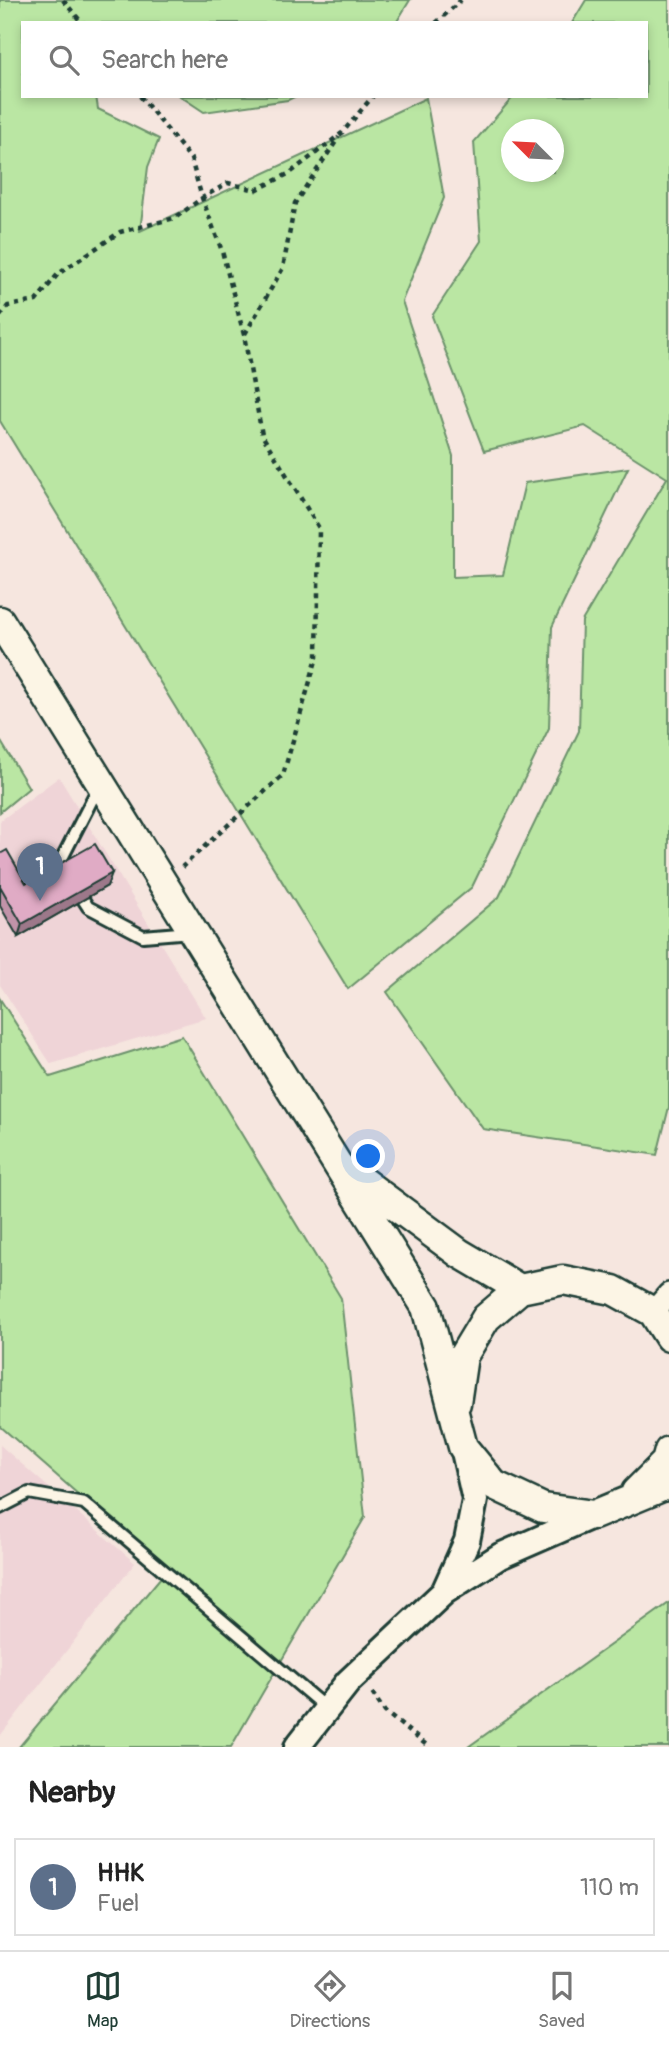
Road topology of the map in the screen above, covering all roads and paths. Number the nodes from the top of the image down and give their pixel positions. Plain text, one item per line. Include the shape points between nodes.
1 (63, 0) edge
2 (461, 0) edge
3 (80, 21) edge
4 (438, 21) edge
5 (142, 98) edge
6 (371, 98) edge
7 (342, 133) junction
8 (202, 198) junction
9 (0, 316) edge
10 (244, 335) junction
11 (0, 621) edge
12 (100, 783) junction
13 (164, 884) junction
14 (193, 932) junction
15 (335, 1160) junction
16 (520, 1289) junction
17 (661, 1303) edge
18 (669, 1337) edge
19 (454, 1413) junction
20 (463, 1447) junction
21 (669, 1451) edge
22 (669, 1484) edge
23 (629, 1500) junction
24 (0, 1508) edge
25 (594, 1515) junction
26 (444, 1592) junction
27 (359, 1672) junction
28 (327, 1709) junction
29 (297, 1747) edge
30 (429, 1747) edge

1 - 3 path
2 - 4 path
5 - 8 path via 191,159
6 - 7 path
7 - 8 path via 290,173 256,190 228,183
7 - 10 path via 295,202 283,268
8 - 9 path via 175,218 120,232 58,274 36,301 8,306
8 - 10 path via 222,251
10 - 13 path via 262,435 319,528 317,657 283,775
11 - 12 main road
12 - 13 main road
12 - 14 lane via 60,862 88,907 143,936
13 - 14 main road
14 - 15 main road
15 - 16 main road via 459,1253
15 - 19 main road via 426,1307
16 - 17 main road via 563,1280
16 - 19 main road via 486,1318 463,1356
17 - 18 main road
19 - 20 main road
20 - 25 main road via 494,1485 543,1508
20 - 26 street via 475,1500 467,1541
21 - 23 main road via 666,1462
22 - 23 main road
23 - 25 main road
24 - 28 lane via 29,1493 85,1503
25 - 26 street via 500,1556
26 - 27 street
27 - 28 street
27 - 30 path via 385,1712
28 - 29 street

